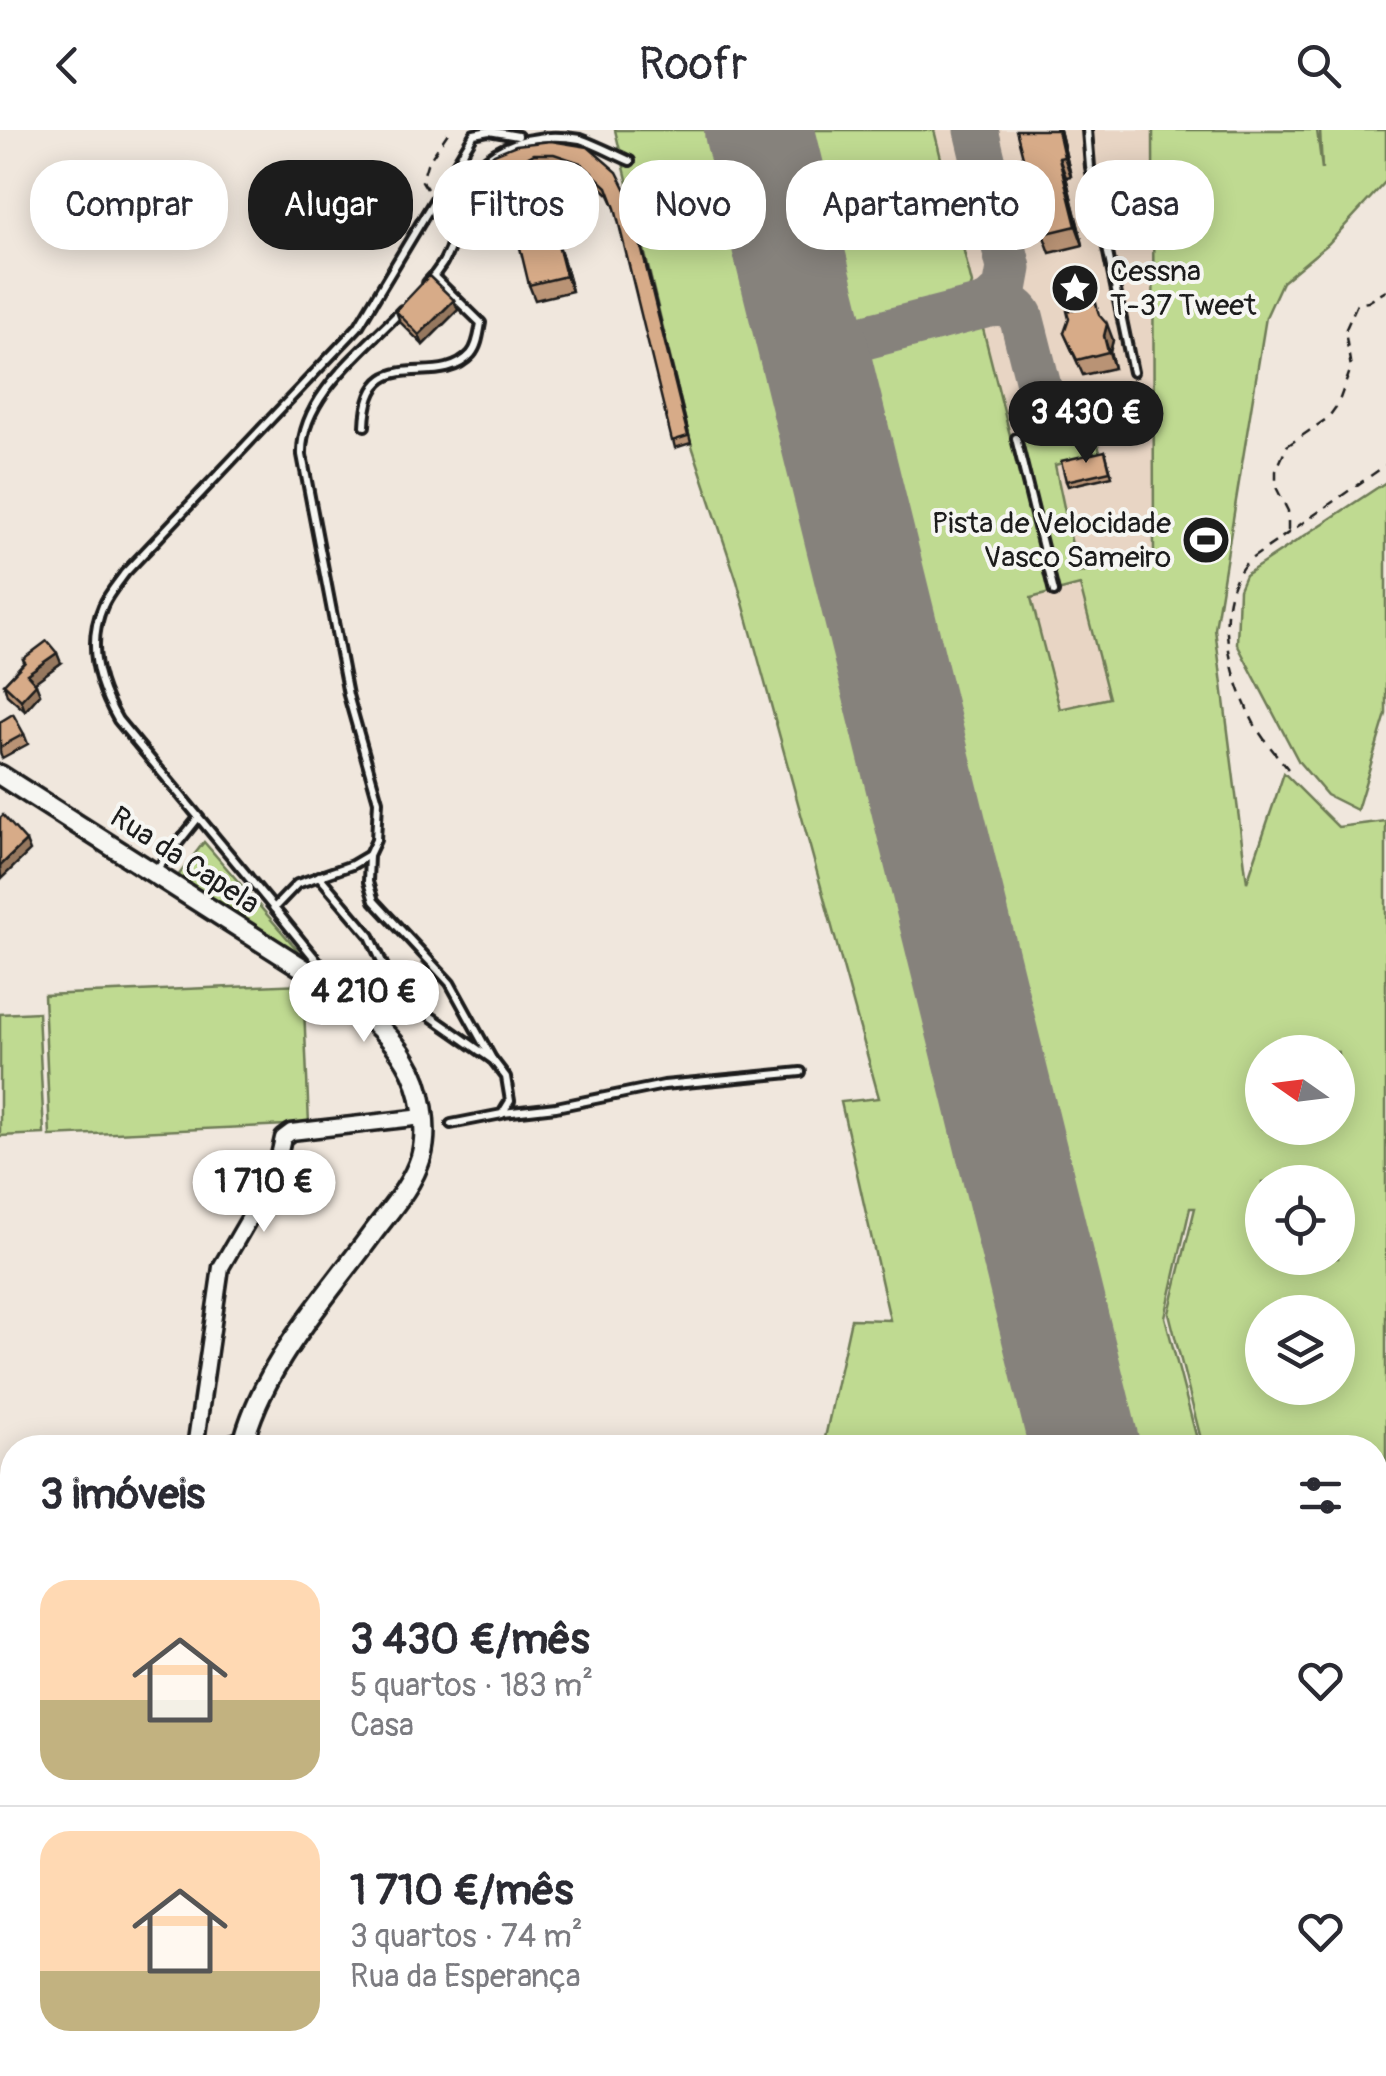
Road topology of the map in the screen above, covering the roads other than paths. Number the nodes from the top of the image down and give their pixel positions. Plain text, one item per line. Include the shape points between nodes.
1 (1087, 130) edge
2 (521, 137) junction
3 (626, 160) edge
4 (434, 276) junction
5 (422, 289) edge
6 (410, 302) edge
7 (1132, 372) dead end
8 (366, 426) dead end
9 (1016, 438) dead end
10 (1054, 592) dead end
11 (0, 774) edge
12 (198, 818) junction
13 (369, 854) junction
14 (154, 873) junction
15 (320, 876) junction
16 (274, 908) junction
17 (342, 994) junction
18 (493, 1060) junction
19 (801, 1072) dead end
20 (502, 1114) junction
21 (423, 1117) junction
22 (452, 1124) dead end
23 (197, 1435) edge
24 (246, 1435) edge

1 - 7 lane
2 - 3 lane via 580,139
2 - 4 lane via 491,152 469,179 448,256
2 - 12 lane via 490,130 474,134 358,327 125,573 103,606 96,634 101,690
4 - 5 lane
4 - 8 lane via 481,323 478,339 458,362 385,378 366,403
6 - 13 lane via 321,395 301,435 348,695 378,801
9 - 10 lane
11 - 14 street, Rua da Capela
12 - 14 lane
12 - 16 lane
13 - 15 lane
13 - 18 lane via 374,902 450,983
14 - 17 street, Rua da Capela
15 - 16 lane via 298,884
15 - 18 lane via 370,936 403,997
16 - 17 lane
17 - 21 street, Rua da Capela via 409,1064
18 - 20 lane via 506,1077 510,1101
19 - 20 lane via 664,1085
20 - 22 lane
21 - 23 street via 284,1138 275,1174 221,1267
21 - 24 street, Rua da Capela via 425,1138 412,1180 286,1352 260,1394

